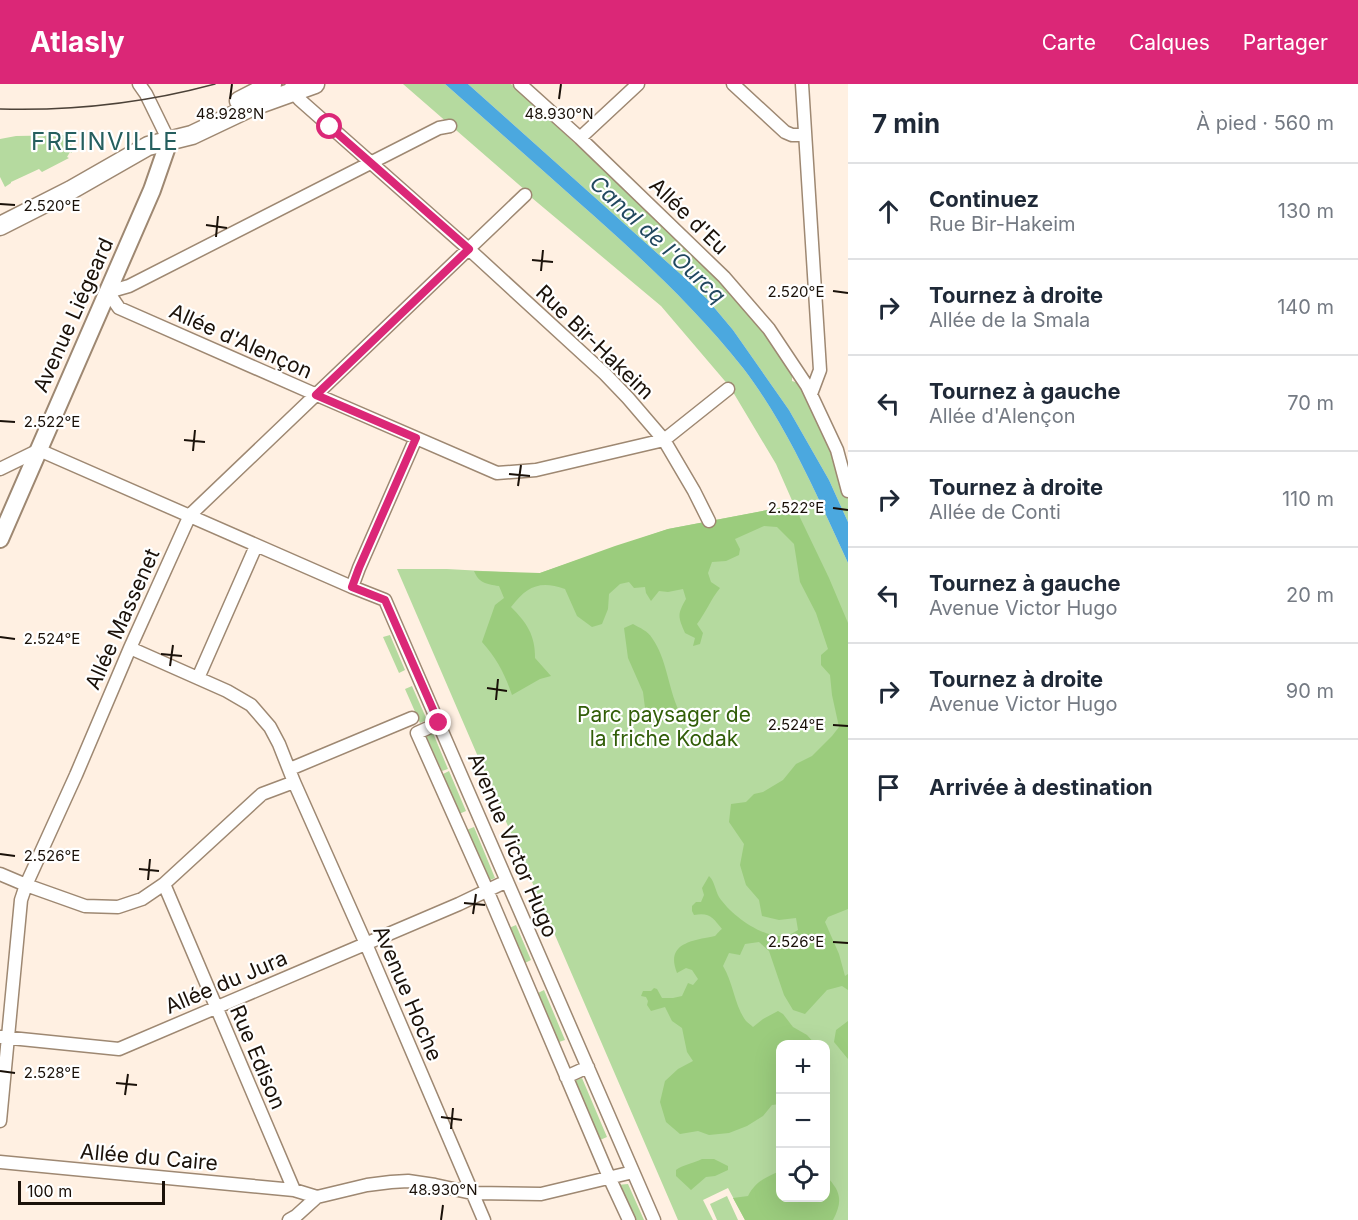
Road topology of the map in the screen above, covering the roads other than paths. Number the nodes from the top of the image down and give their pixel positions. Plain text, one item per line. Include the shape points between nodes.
1 (140, 84) edge
2 (272, 84) edge
3 (315, 84) edge
4 (520, 84) edge
5 (638, 84) edge
6 (733, 84) edge
7 (802, 84) edge
8 (292, 88) edge
9 (450, 126) dead end
10 (805, 135) junction
11 (580, 138) junction
12 (169, 141) junction
13 (371, 164) junction
14 (525, 195) dead end
15 (0, 226) edge
16 (0, 237) edge
17 (469, 249) junction
18 (108, 292) junction
19 (728, 389) dead end
20 (811, 394) junction
21 (316, 395) junction
22 (416, 438) junction
23 (664, 440) junction
24 (39, 450) junction
25 (0, 469) edge
26 (846, 475) edge
27 (848, 491) edge
28 (190, 515) junction
29 (709, 521) dead end
30 (0, 539) edge
31 (256, 546) junction
32 (352, 587) junction
33 (130, 648) junction
34 (198, 678) junction
35 (412, 718) dead end
36 (439, 723) junction
37 (290, 770) junction
38 (294, 782) junction
39 (0, 874) edge
40 (507, 881) junction
41 (164, 884) junction
42 (26, 885) junction
43 (488, 890) junction
44 (366, 944) junction
45 (216, 1008) junction
46 (4, 1037) edge
47 (588, 1067) junction
48 (566, 1077) junction
49 (0, 1120) edge
50 (0, 1162) edge
51 (633, 1172) junction
52 (609, 1177) junction
53 (294, 1190) junction
54 (472, 1193) junction
55 (317, 1197) junction
56 (289, 1220) edge
57 (483, 1220) edge
58 (629, 1220) edge
59 (654, 1220) edge

1 - 12 street
2 - 12 main road
3 - 8 main road
4 - 11 street, Allée d'Eu
5 - 11 street
6 - 10 street via 785,132
7 - 10 street
8 - 12 main road via 192,135
8 - 13 street, Rue Bir-Hakeim via 300,100
9 - 13 street
10 - 20 street via 819,370
11 - 20 street, Allée d'Eu via 724,277 770,329
12 - 15 main road via 148,146
12 - 16 main road via 136,167
12 - 18 street, Avenue Liégeard
13 - 17 street, Rue Bir-Hakeim
13 - 18 street via 129,286
14 - 17 street
17 - 21 street
17 - 23 street, Rue Bir-Hakeim via 605,374
18 - 21 street, Allée d'Alençon via 119,308
18 - 24 street, Avenue Liégeard
19 - 23 street, Allée d'Alençon
20 - 26 street, Allée d'Eu
21 - 22 street, Allée d'Alençon
21 - 28 street
22 - 23 street, Allée d'Alençon via 497,472 536,470
22 - 32 street
23 - 29 street, Rue Bir-Hakeim
24 - 25 street
24 - 28 street, Avenue Victor Hugo
24 - 30 street, Avenue Liégeard
26 - 27 street, Allée d'Eu
28 - 31 street, Avenue Victor Hugo
28 - 33 street, Allée Massenet
31 - 32 street, Avenue Victor Hugo
31 - 34 street
32 - 36 street, Avenue Victor Hugo via 385,600
33 - 34 street, Avenue Hoche
33 - 42 street, Allée Massenet
34 - 37 street, Avenue Hoche via 251,705 270,727
35 - 37 street
36 - 40 street, Avenue Victor Hugo
36 - 43 street, Avenue Victor Hugo via 417,733
37 - 38 street, Avenue Hoche
38 - 41 street via 262,794
38 - 44 street, Avenue Hoche
39 - 42 street
40 - 43 street, Allée du Jura
40 - 47 street, Avenue Victor Hugo
41 - 42 street via 142,899 118,907 85,906
41 - 45 street, Rue Edison
42 - 46 street, Allée Massenet
43 - 44 street, Allée du Jura
43 - 48 street, Avenue Victor Hugo
44 - 45 street, Allée du Jura
44 - 54 street, Avenue Hoche
45 - 46 street, Allée du Jura via 119,1048
45 - 53 street, Rue Edison
46 - 49 street, Allée Massenet
47 - 48 street
47 - 51 street, Avenue Victor Hugo
48 - 52 street, Avenue Victor Hugo
50 - 53 street, Allée du Caire
51 - 52 street
51 - 59 street, Avenue Victor Hugo
52 - 54 street via 541,1194
52 - 58 street, Avenue Victor Hugo
53 - 55 street
54 - 55 street via 423,1183 391,1182
54 - 57 street, Avenue Hoche
55 - 56 street

